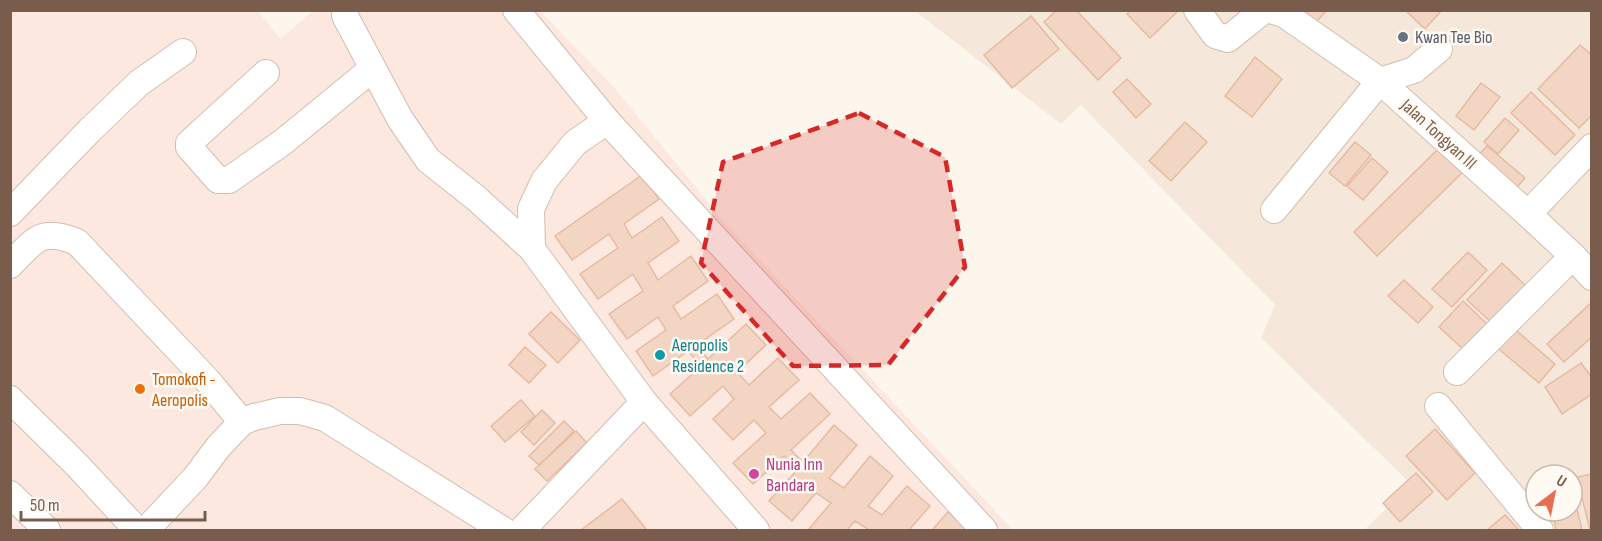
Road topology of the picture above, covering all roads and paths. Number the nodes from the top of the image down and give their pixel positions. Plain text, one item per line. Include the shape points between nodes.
1 (516, 10) edge
2 (1197, 10) edge
3 (1264, 10) edge
4 (1270, 10) edge
5 (345, 16) dead end
6 (1439, 49) dead end
7 (183, 52) dead end
8 (372, 69) junction
9 (266, 73) dead end
10 (1380, 81) junction
11 (607, 121) junction
12 (1592, 147) edge
13 (1274, 210) dead end
14 (10, 213) edge
15 (1528, 214) junction
16 (532, 249) junction
17 (1573, 256) junction
18 (10, 266) edge
19 (1592, 277) edge
20 (1457, 372) dead end
21 (10, 399) edge
22 (644, 402) junction
23 (1438, 406) dead end
24 (242, 422) junction
25 (10, 494) edge
26 (47, 531) edge
27 (137, 531) edge
28 (146, 531) edge
29 (503, 531) edge
30 (522, 531) edge
31 (756, 531) edge
32 (984, 531) edge
33 (1540, 531) edge

1 - 11 street
2 - 3 street via 1215,35 1228,39
4 - 10 street, Jalan Tongyan III via 1284,15
5 - 8 street
6 - 10 street via 1414,70
7 - 14 street via 139,83
8 - 9 street via 274,148 229,180 218,180 189,143
8 - 16 street via 428,160
10 - 13 street
10 - 15 street, Jalan Tongyan III
11 - 16 street via 575,143 544,181 531,209
11 - 32 street
12 - 15 street
15 - 17 street, Jalan Tongyan III
16 - 22 street
17 - 19 street, Jalan Tongyan III
17 - 20 street
18 - 24 street via 45,235 77,242
21 - 27 street
22 - 30 street
22 - 31 street
23 - 33 street
24 - 28 street
24 - 29 street via 280,411 300,411 324,418
25 - 26 street

